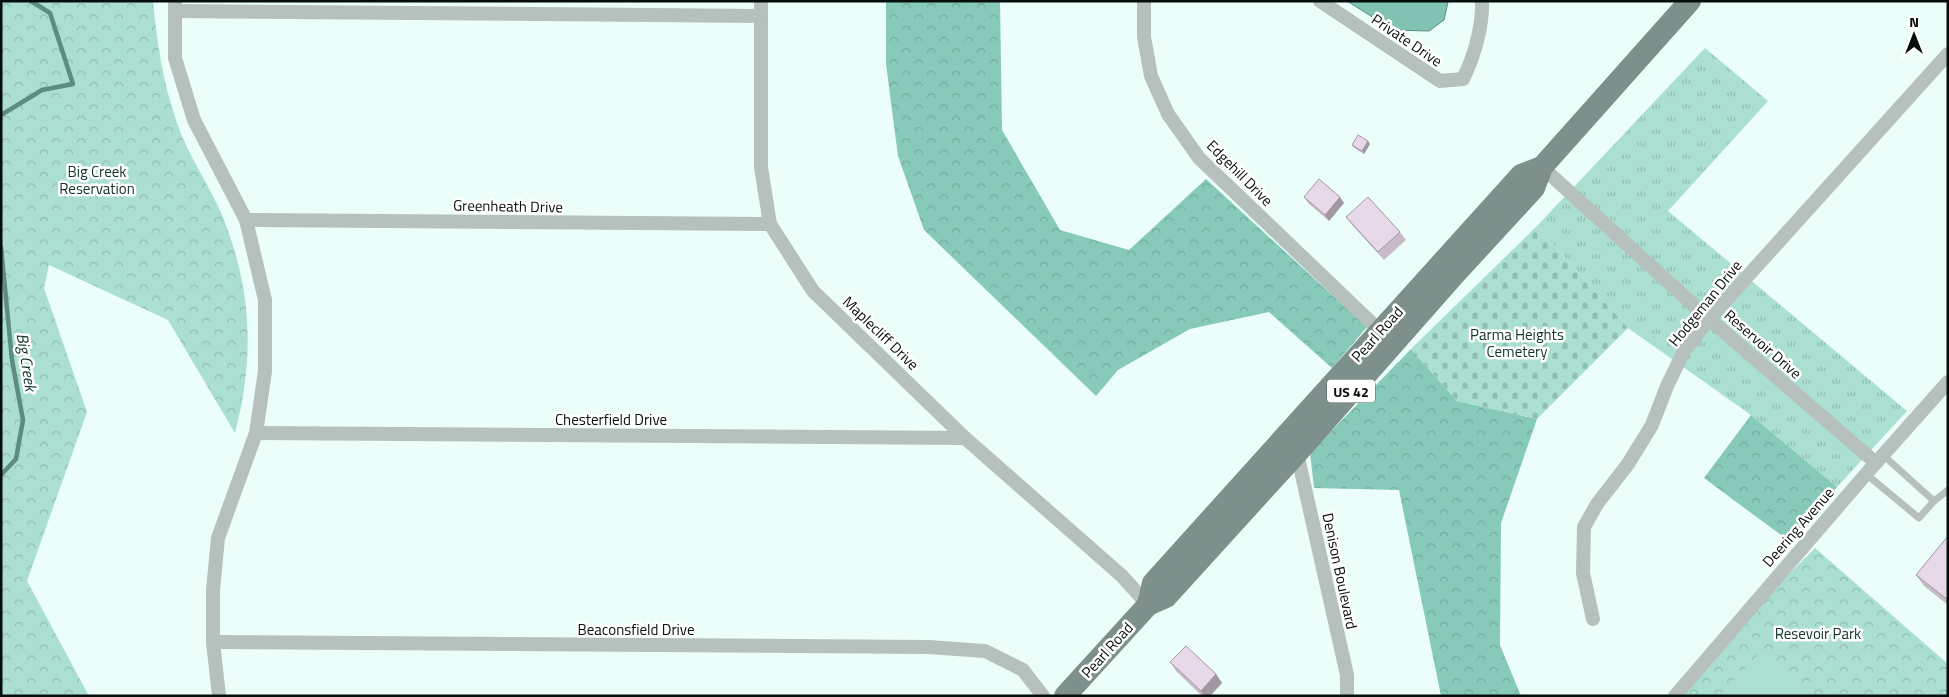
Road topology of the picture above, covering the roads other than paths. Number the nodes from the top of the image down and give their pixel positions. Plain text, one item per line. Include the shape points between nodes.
1 (1144, 1) edge
2 (1320, 1) edge
3 (1482, 1) edge
4 (1690, 1) edge
5 (175, 6) edge
6 (761, 8) edge
7 (1948, 54) edge
8 (1542, 167) junction
9 (246, 220) junction
10 (770, 224) junction
11 (1709, 319) junction
12 (1380, 331) junction
13 (1948, 382) edge
14 (256, 433) junction
15 (965, 438) junction
16 (1297, 453) junction
17 (1879, 459) junction
18 (1866, 474) junction
19 (1948, 490) edge
20 (1934, 501) junction
21 (1148, 605) junction
22 (1593, 619) dead end
23 (213, 642) junction
24 (219, 696) edge
25 (1042, 696) edge
26 (1066, 696) edge
27 (1347, 696) edge
28 (1675, 696) edge

1 - 12 street, Edgehill Drive via 1144,37 1151,76 1168,114 1199,158
2 - 3 street, Private Drive via 1440,81 1450,81 1463,79 1467,71 1478,34
4 - 8 main road, Pearl Road / US 42
5 - 6 street
5 - 9 street via 175,58 194,120
6 - 10 street, Maplecliff Drive via 761,167
7 - 11 street, Hodgeman Drive
8 - 11 street, Reservoir Drive
8 - 12 main road, Pearl Road / US 42 via 1521,175
8 - 16 main road, Pearl Road / US 42 via 1534,188
9 - 10 street, Greenheath Drive
9 - 14 street via 265,300 265,371
10 - 15 street, Maplecliff Drive via 813,291
11 - 17 street, Reservoir Drive
11 - 22 street, Hodgeman Drive via 1684,351 1652,426 1584,527 1583,573
12 - 21 main road, Pearl Road / US 42 via 1153,583
13 - 17 street, Deering Avenue
14 - 15 street, Chesterfield Drive
14 - 23 street via 218,538
15 - 21 street, Maplecliff Drive via 1122,576
16 - 21 main road, Pearl Road / US 42 via 1166,597
16 - 27 street, Denison Boulevard via 1347,675
17 - 18 street, Deering Avenue
17 - 20 lane
18 - 20 lane via 1919,518
18 - 28 street, Deering Avenue
19 - 20 lane
21 - 26 main road, Pearl Road / US 42
23 - 24 street
23 - 25 street, Beaconsfield Drive via 928,647 985,652 1023,670

